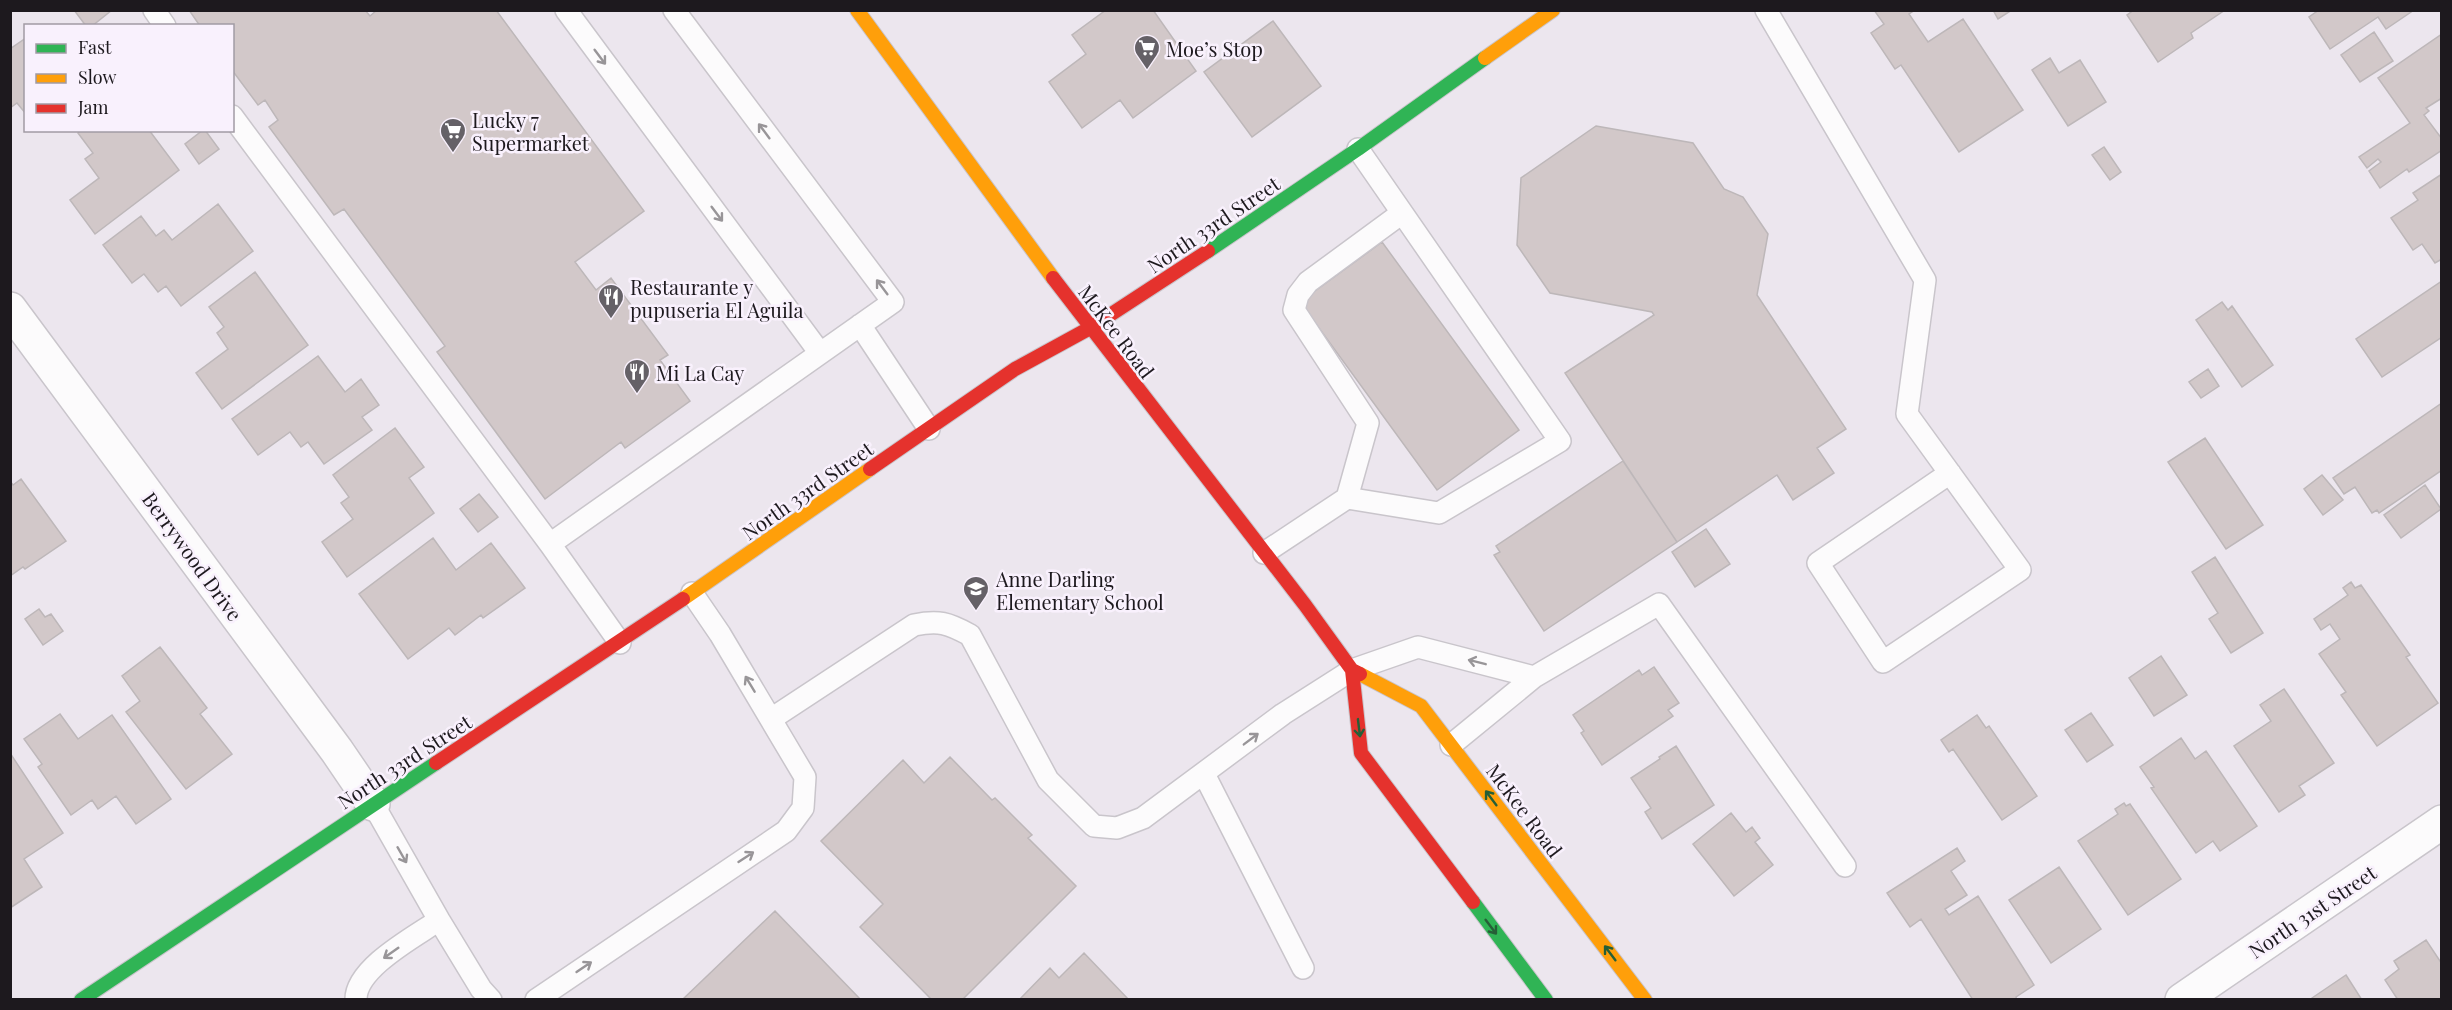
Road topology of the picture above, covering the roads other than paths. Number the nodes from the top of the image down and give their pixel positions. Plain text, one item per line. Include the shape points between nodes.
1 (154, 10) edge
2 (566, 10) edge
3 (674, 10) edge
4 (857, 10) edge
5 (1553, 10) edge
6 (1766, 10) edge
7 (164, 24) edge
8 (234, 119) edge
9 (1358, 148) junction
10 (1402, 213) junction
11 (10, 309) edge
12 (860, 325) junction
13 (1090, 328) junction
14 (820, 353) junction
15 (929, 429) junction
16 (1950, 473) junction
17 (1347, 498) junction
18 (550, 544) junction
19 (1264, 553) junction
20 (692, 593) junction
21 (620, 643) junction
22 (1352, 670) junction
23 (1534, 677) junction
24 (771, 719) junction
25 (1451, 744) junction
26 (1204, 774) junction
27 (373, 804) junction
28 (2442, 822) edge
29 (1845, 866) dead end
30 (439, 920) junction
31 (1303, 968) dead end
32 (81, 999) edge
33 (356, 999) edge
34 (491, 999) edge
35 (536, 999) edge
36 (1546, 999) edge
37 (1645, 999) edge
38 (2182, 999) edge

1 - 7 lane
2 -> 14 lane
12 -> 3 lane via 893,302
4 - 13 street, McKee Road
5 - 9 street, North 33rd Street
6 - 16 lane via 1925,280 1907,414
8 - 18 lane
9 - 10 lane
9 - 13 street, North 33rd Street
10 - 17 lane via 1308,282 1298,295 1294,310 1368,423
10 - 17 lane via 1560,441 1439,513
11 - 27 street, Berrywood Drive
12 - 14 lane
12 - 15 lane
13 - 15 street, North 33rd Street via 1015,369
13 - 19 street, McKee Road
14 - 18 lane
15 - 20 street, North 33rd Street
16 - 16 lane via 2020,570 1882,662 1818,563
17 - 19 lane
18 - 21 lane
19 - 22 street, McKee Road
20 - 21 street, North 33rd Street
24 -> 20 lane
21 - 27 street, North 33rd Street
23 -> 22 lane via 1418,647
22 - 25 street, McKee Road via 1421,706
26 -> 22 lane via 1283,714
22 -> 36 street via 1361,753
23 - 25 lane
23 - 29 lane via 1659,604
24 - 26 lane via 914,625 935,621 970,635 1048,780 1094,826 1117,828 1143,818
35 -> 24 lane via 786,831 803,808 805,777
37 -> 25 street, McKee Road
26 - 31 lane
27 -> 30 lane
27 - 32 street, North 33rd Street
28 - 38 street, North 31st Street
30 -> 33 lane via 384,956 364,979
30 - 34 lane

